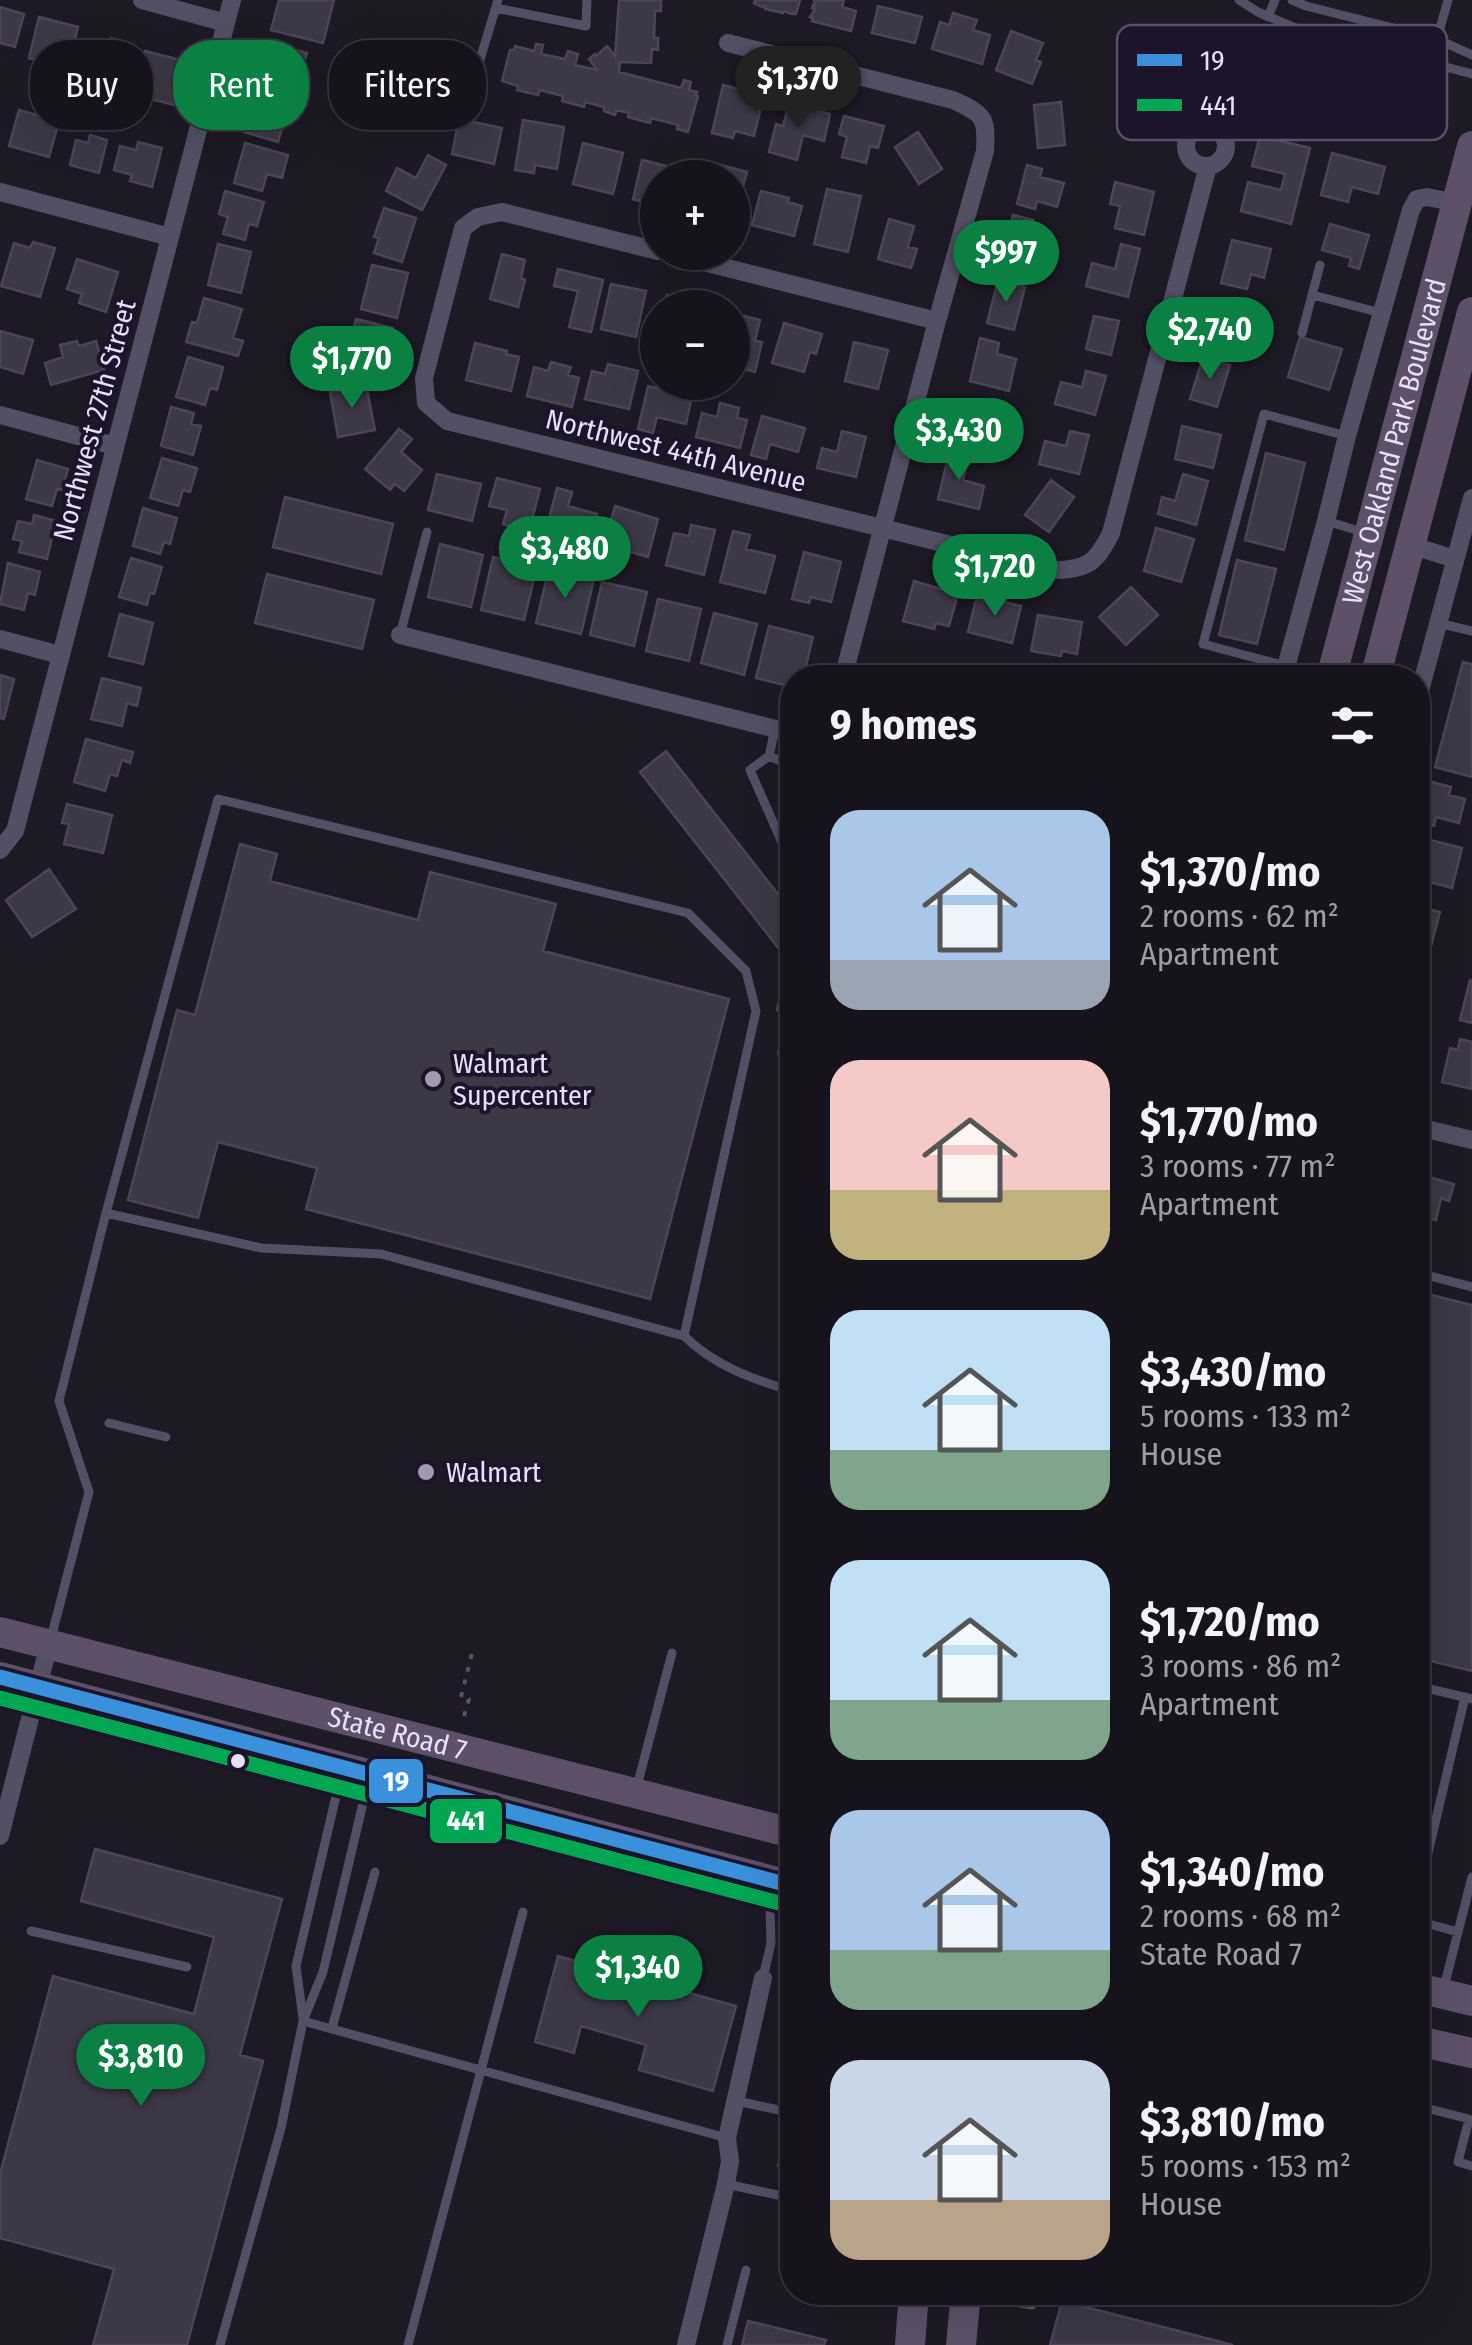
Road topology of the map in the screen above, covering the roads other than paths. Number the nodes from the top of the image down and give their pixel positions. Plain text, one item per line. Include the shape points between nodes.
1 (142, 0) edge
2 (232, 0) edge
3 (587, 0) edge
4 (1240, 0) edge
5 (1275, 0) edge
6 (1292, 0) edge
7 (1448, 0) edge
8 (497, 4) edge
9 (1268, 17) junction
10 (226, 22) junction
11 (1286, 25) edge
12 (1381, 25) edge
13 (1441, 25) edge
14 (486, 40) edge
15 (728, 43) dead end
16 (1447, 44) edge
17 (1472, 55) edge
18 (1447, 68) edge
19 (1472, 74) edge
20 (1472, 146) edge
21 (1208, 166) dead end
22 (0, 192) edge
23 (1442, 200) junction
24 (170, 237) junction
25 (640, 247) edge
26 (1320, 266) dead end
27 (732, 270) edge
28 (1313, 296) junction
29 (1472, 312) edge
30 (1381, 313) junction
31 (937, 322) junction
32 (1302, 333) dead end
33 (0, 415) edge
34 (1346, 436) junction
35 (116, 446) junction
36 (1472, 498) edge
37 (1326, 521) junction
38 (883, 529) junction
39 (426, 532) dead end
40 (1369, 534) junction
41 (1410, 545) junction
42 (1456, 558) junction
43 (1438, 623) junction
44 (1472, 631) edge
45 (400, 635) joint
46 (0, 639) edge
47 (60, 655) junction
48 (846, 665) edge
49 (1264, 665) edge
50 (1286, 665) edge
51 (1334, 665) edge
52 (1378, 665) edge
53 (1427, 665) edge
54 (780, 730) edge
55 (780, 738) edge
56 (769, 756) junction
57 (780, 761) edge
58 (780, 838) edge
59 (0, 850) edge
60 (1430, 1131) edge
61 (1472, 1140) edge
62 (106, 1213) junction
63 (1430, 1277) edge
64 (1472, 1287) edge
65 (684, 1336) junction
66 (780, 1387) edge
67 (109, 1423) dead end
68 (166, 1436) dead end
69 (0, 1632) edge
70 (49, 1644) junction
71 (672, 1652) dead end
72 (0, 1677) edge
73 (38, 1686) junction
74 (1430, 1691) edge
75 (1469, 1698) edge
76 (356, 1771) junction
77 (635, 1793) junction
78 (780, 1829) edge
79 (0, 1836) edge
80 (1430, 1848) edge
81 (375, 1872) dead end
82 (753, 1876) junction
83 (1472, 1876) edge
84 (780, 1883) edge
85 (523, 1912) dead end
86 (1430, 1924) edge
87 (31, 1931) dead end
88 (1458, 1932) junction
89 (187, 1966) dead end
90 (763, 1978) joint
91 (1444, 1994) edge
92 (303, 2021) junction
93 (332, 2028) junction
94 (1430, 2044) edge
95 (1472, 2053) edge
96 (482, 2070) junction
97 (736, 2100) junction
98 (1430, 2109) edge
99 (780, 2110) edge
100 (1470, 2120) edge
101 (727, 2138) junction
102 (1472, 2166) edge
103 (726, 2184) junction
104 (780, 2195) edge
105 (746, 2270) dead end
106 (913, 2305) edge
107 (965, 2305) edge
108 (1026, 2305) edge
109 (1032, 2306) dead end
110 (220, 2345) edge
111 (408, 2345) edge
112 (686, 2345) edge
113 (727, 2345) edge
114 (910, 2345) edge
115 (961, 2345) edge

1 - 10 street
2 - 10 street, Northwest 27th Street
3 - 8 lane via 586,26
4 - 9 lane
5 - 9 lane
6 - 12 lane
7 - 13 lane
8 - 14 lane
9 - 11 lane
10 - 24 street, Northwest 27th Street
15 - 31 street via 975,110 986,126 986,151
16 - 17 lane
18 - 19 lane
20 - 23 main road, West Oakland Park Boulevard
21 - 38 street, Northwest 44th Avenue via 1111,533 1094,562 1053,570
22 - 24 street
23 - 30 street via 1416,199 1410,210
23 - 40 main road, West Oakland Park Boulevard
24 - 35 street, Northwest 27th Street
25 - 38 street, Northwest 44th Avenue via 502,212 478,217 463,228 424,378 426,403 447,421
26 - 28 lane
27 - 31 street
28 - 30 lane
28 - 32 lane
29 - 41 main road, West Oakland Park Boulevard
30 - 34 street
31 - 38 street
33 - 35 street
34 - 37 street
34 - 49 lane via 1264,414 1203,644
35 - 47 street, Northwest 27th Street
36 - 42 street
37 - 40 lane
37 - 50 street
38 - 48 street
39 - 45 lane
40 - 51 main road, West Oakland Park Boulevard
41 - 42 street
41 - 52 main road, West Oakland Park Boulevard
42 - 43 street
43 - 44 lane
43 - 53 street
45 - 54 street
46 - 47 street
47 - 59 street, Northwest 27th Street via 15,831
55 - 56 lane
56 - 57 lane
56 - 58 lane via 750,770
60 - 61 street
62 - 65 lane via 261,1248 381,1254
62 - 65 lane via 218,799 688,913 746,971 756,1010
62 - 70 lane via 59,1401 90,1492
63 - 64 lane
65 - 66 lane via 738,1374
67 - 68 lane
69 - 70 main road, State Road 7
70 - 73 street
70 - 77 main road, State Road 7
71 - 77 lane
72 - 73 main road, State Road 7
73 - 76 main road, State Road 7
73 - 79 street
74 - 75 lane
75 - 80 lane
76 - 82 main road, State Road 7
76 - 92 lane via 323,1972
76 - 92 lane via 296,1966
77 - 78 main road, State Road 7
81 - 93 lane
82 - 84 main road, State Road 7
82 - 90 lane via 770,1910
83 - 88 lane
85 - 96 lane
86 - 88 lane
87 - 89 lane
88 - 91 lane
90 - 97 street
92 - 93 lane
92 - 110 lane
93 - 96 lane
94 - 95 main road
96 - 101 lane
96 - 111 lane
97 - 99 lane
97 - 101 street
98 - 100 lane
100 - 102 lane via 1458,2162
101 - 103 street
103 - 104 lane
103 - 112 street
105 - 113 lane
106 - 114 main road
107 - 115 main road
108 - 109 lane

